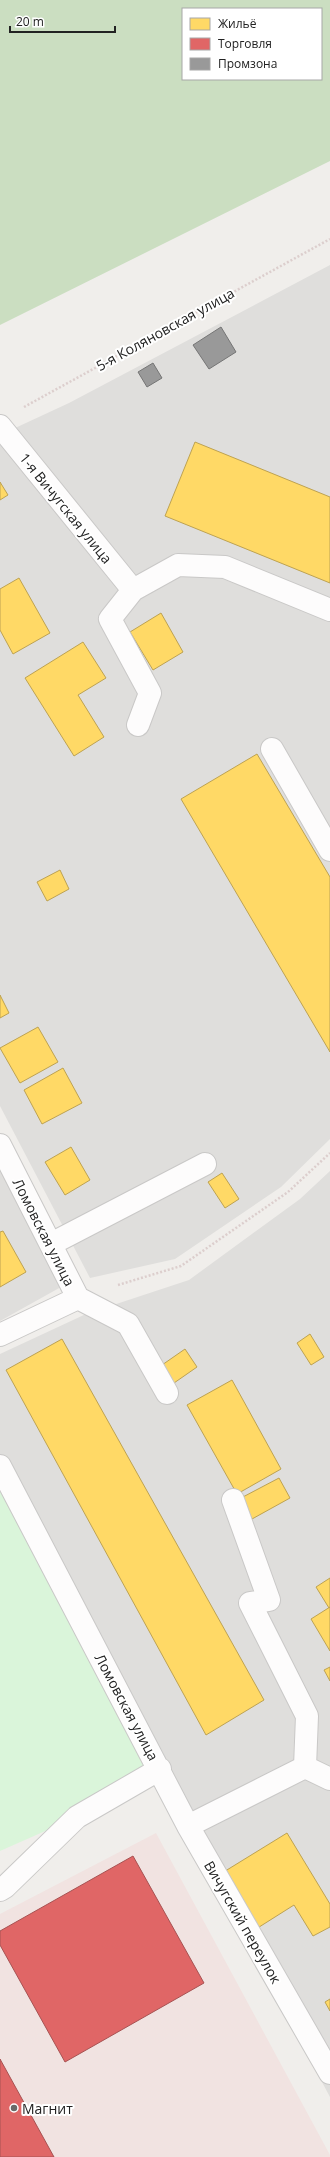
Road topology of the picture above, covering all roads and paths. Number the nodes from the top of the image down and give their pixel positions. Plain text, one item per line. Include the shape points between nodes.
1 (330, 239) edge
2 (21, 408) dead end
3 (0, 426) edge
4 (132, 590) junction
5 (330, 610) edge
6 (138, 725) dead end
7 (272, 749) dead end
8 (330, 850) edge
9 (0, 1145) edge
10 (330, 1153) edge
11 (205, 1164) dead end
12 (51, 1244) junction
13 (78, 1298) junction
14 (0, 1335) edge
15 (167, 1393) dead end
16 (0, 1466) edge
17 (233, 1500) dead end
18 (305, 1767) junction
19 (160, 1769) junction
20 (330, 1779) edge
21 (188, 1826) junction
22 (0, 1890) edge
23 (330, 2073) edge

1 - 2 path, 5-я Коляновская улица
3 - 4 street, 1-я Вичугская улица
4 - 5 street via 178,565 225,567
4 - 6 street via 110,619 150,693
7 - 8 street
9 - 12 street, Ломовская улица
10 - 13 path via 288,1192 181,1266
11 - 12 street
12 - 13 street, Ломовская улица
13 - 14 street
13 - 15 street via 128,1324
16 - 19 street, Ломовская улица
17 - 18 street via 269,1600 250,1603 307,1716
18 - 20 street
18 - 21 street
19 - 21 street, Вичугский переулок
19 - 22 street, Ломовская улица via 77,1817
21 - 23 street, Вичугский переулок

